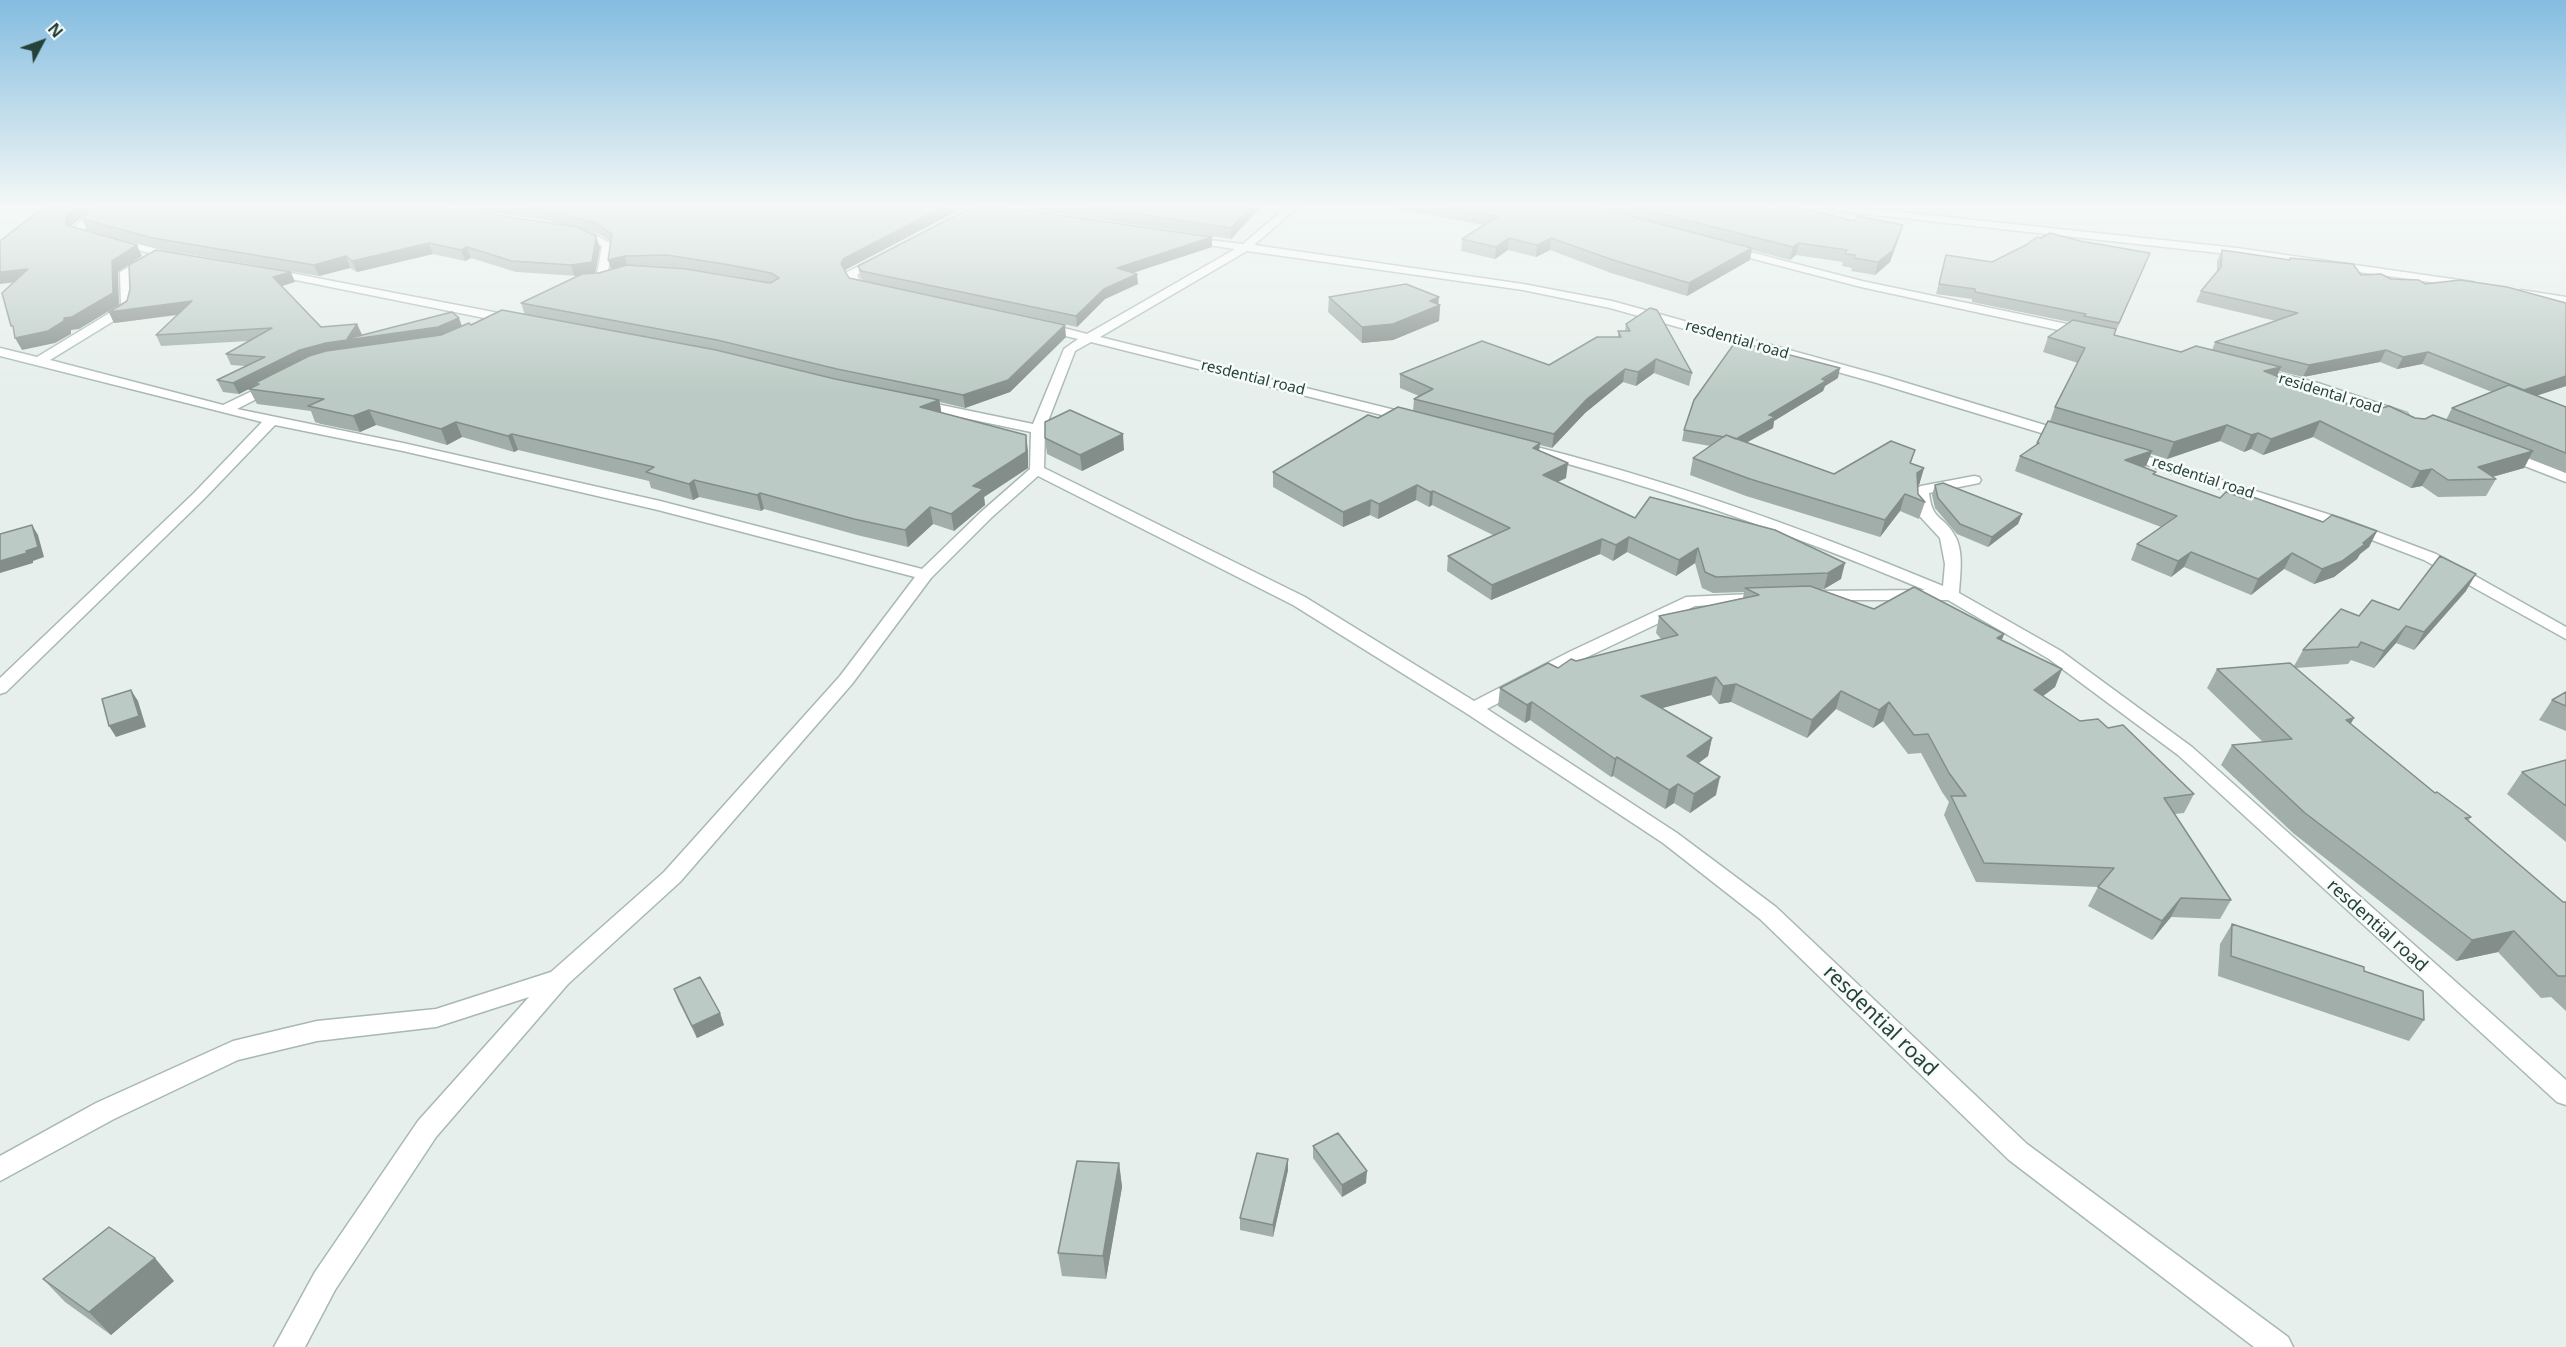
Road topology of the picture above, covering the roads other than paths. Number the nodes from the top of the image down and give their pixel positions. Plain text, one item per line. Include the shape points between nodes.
1 (130, 270) edge
2 (259, 270) edge
3 (603, 270) edge
4 (859, 270) edge
5 (1206, 270) edge
6 (1404, 270) edge
7 (1808, 270) edge
8 (2374, 270) edge
9 (602, 278) edge
10 (2485, 287) edge
11 (2508, 291) edge
12 (883, 292) edge
13 (2566, 301) edge
14 (525, 308) edge
15 (505, 318) junction
16 (1021, 321) edge
17 (525, 322) edge
18 (485, 327) edge
19 (1090, 336) junction
20 (2102, 336) edge
21 (0, 352) edge
22 (40, 361) junction
23 (2249, 370) edge
24 (281, 381) edge
25 (903, 401) edge
26 (224, 410) junction
27 (2409, 419) edge
28 (272, 420) junction
29 (1426, 422) edge
30 (1038, 429) junction
31 (2077, 439) edge
32 (1505, 442) edge
33 (2111, 449) edge
34 (2494, 449) edge
35 (1037, 470) junction
36 (2566, 478) edge
37 (1974, 480) dead end
38 (925, 575) junction
39 (1951, 595) junction
40 (2566, 634) edge
41 (0, 688) edge
42 (1473, 709) junction
43 (560, 978) junction
44 (2566, 1095) edge
45 (0, 1169) edge
46 (289, 1347) edge
47 (2278, 1347) edge

1 - 22 street via 124,284 129,302 126,309
2 - 15 street
3 - 9 street
4 - 12 street via 851,274 856,285
5 - 19 street
6 - 31 street, resdential road via 1612,305
7 - 20 street
8 - 10 street
11 - 13 street
14 - 15 street
15 - 17 street
15 - 18 street
16 - 19 street, resdential road
19 - 29 street, resdential road
19 - 30 street via 1070,349
21 - 22 street
22 - 26 street
23 - 27 street, residental road via 2313,386
24 - 26 street
25 - 30 street
26 - 28 street
28 - 38 street via 660,506
28 - 41 street
30 - 35 street
32 - 39 street, resdential road via 1772,523
33 - 40 street, resdential road via 2338,522 2430,557
34 - 36 street
35 - 38 street
35 - 42 street, resdential road via 1299,601
37 - 39 street via 1921,490 1923,511 1948,537 1953,564
38 - 43 street via 846,680 672,877
39 - 42 street via 1692,601
39 - 44 street, resdential road via 2055,655 2185,751
42 - 47 street, resdential road via 1670,838 1768,914 2018,1152
43 - 45 street via 436,1018 317,1031 233,1052 105,1111
43 - 46 street via 427,1129 325,1281

